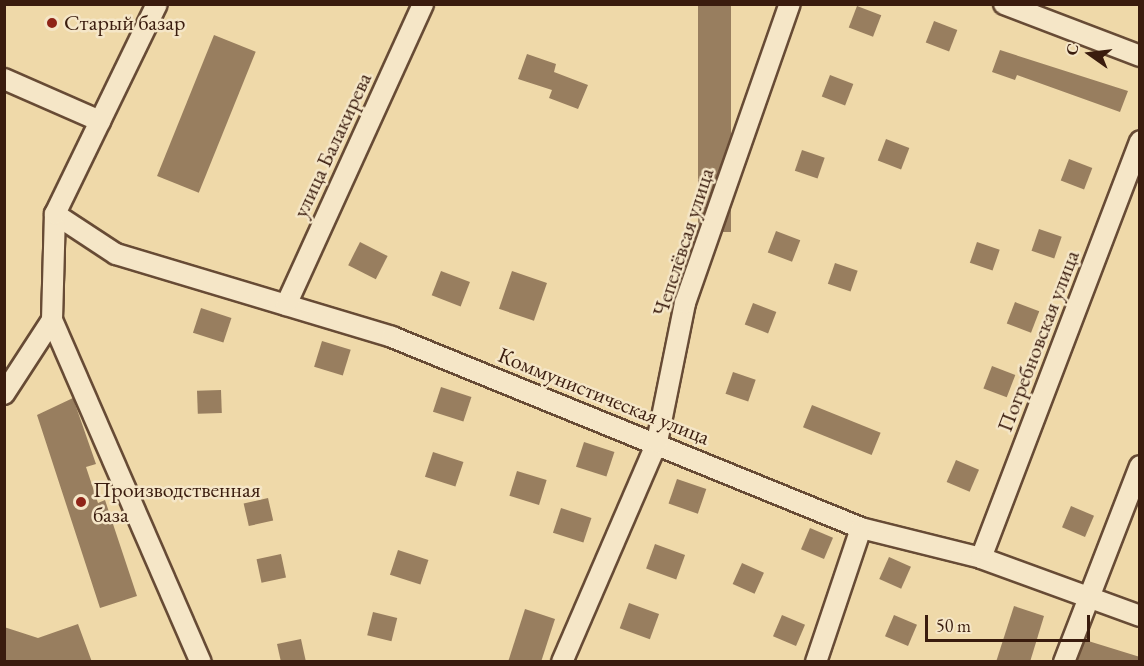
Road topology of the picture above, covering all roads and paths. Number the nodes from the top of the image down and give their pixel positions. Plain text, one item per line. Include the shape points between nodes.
1 (157, 4) edge
2 (423, 4) edge
3 (790, 4) edge
4 (1004, 4) edge
5 (1140, 56) edge
6 (4, 79) edge
7 (100, 121) junction
8 (1140, 141) edge
9 (55, 214) junction
10 (285, 305) junction
11 (52, 320) junction
12 (4, 394) edge
13 (657, 442) junction
14 (1140, 466) edge
15 (861, 528) junction
16 (981, 558) junction
17 (1091, 596) junction
18 (1140, 616) edge
19 (201, 662) edge
20 (562, 662) edge
21 (816, 662) edge
22 (1064, 662) edge

1 - 7 street
2 - 10 street, улица Балакирева
3 - 13 street, Чепелёвсая улица via 685,303
4 - 5 street
6 - 7 street
7 - 9 street
8 - 16 street, Погребновская улица
9 - 10 street, Коммунистическая улица via 116,254
9 - 11 street
10 - 13 street, Коммунистическая улица via 392,337
11 - 12 street
11 - 19 street
13 - 15 street, Коммунистическая улица
13 - 20 street, Чепелёвсая улица
14 - 17 street
15 - 16 street, Коммунистическая улица
15 - 21 street
16 - 17 street, Коммунистическая улица
17 - 18 street, Коммунистическая улица
17 - 22 street

